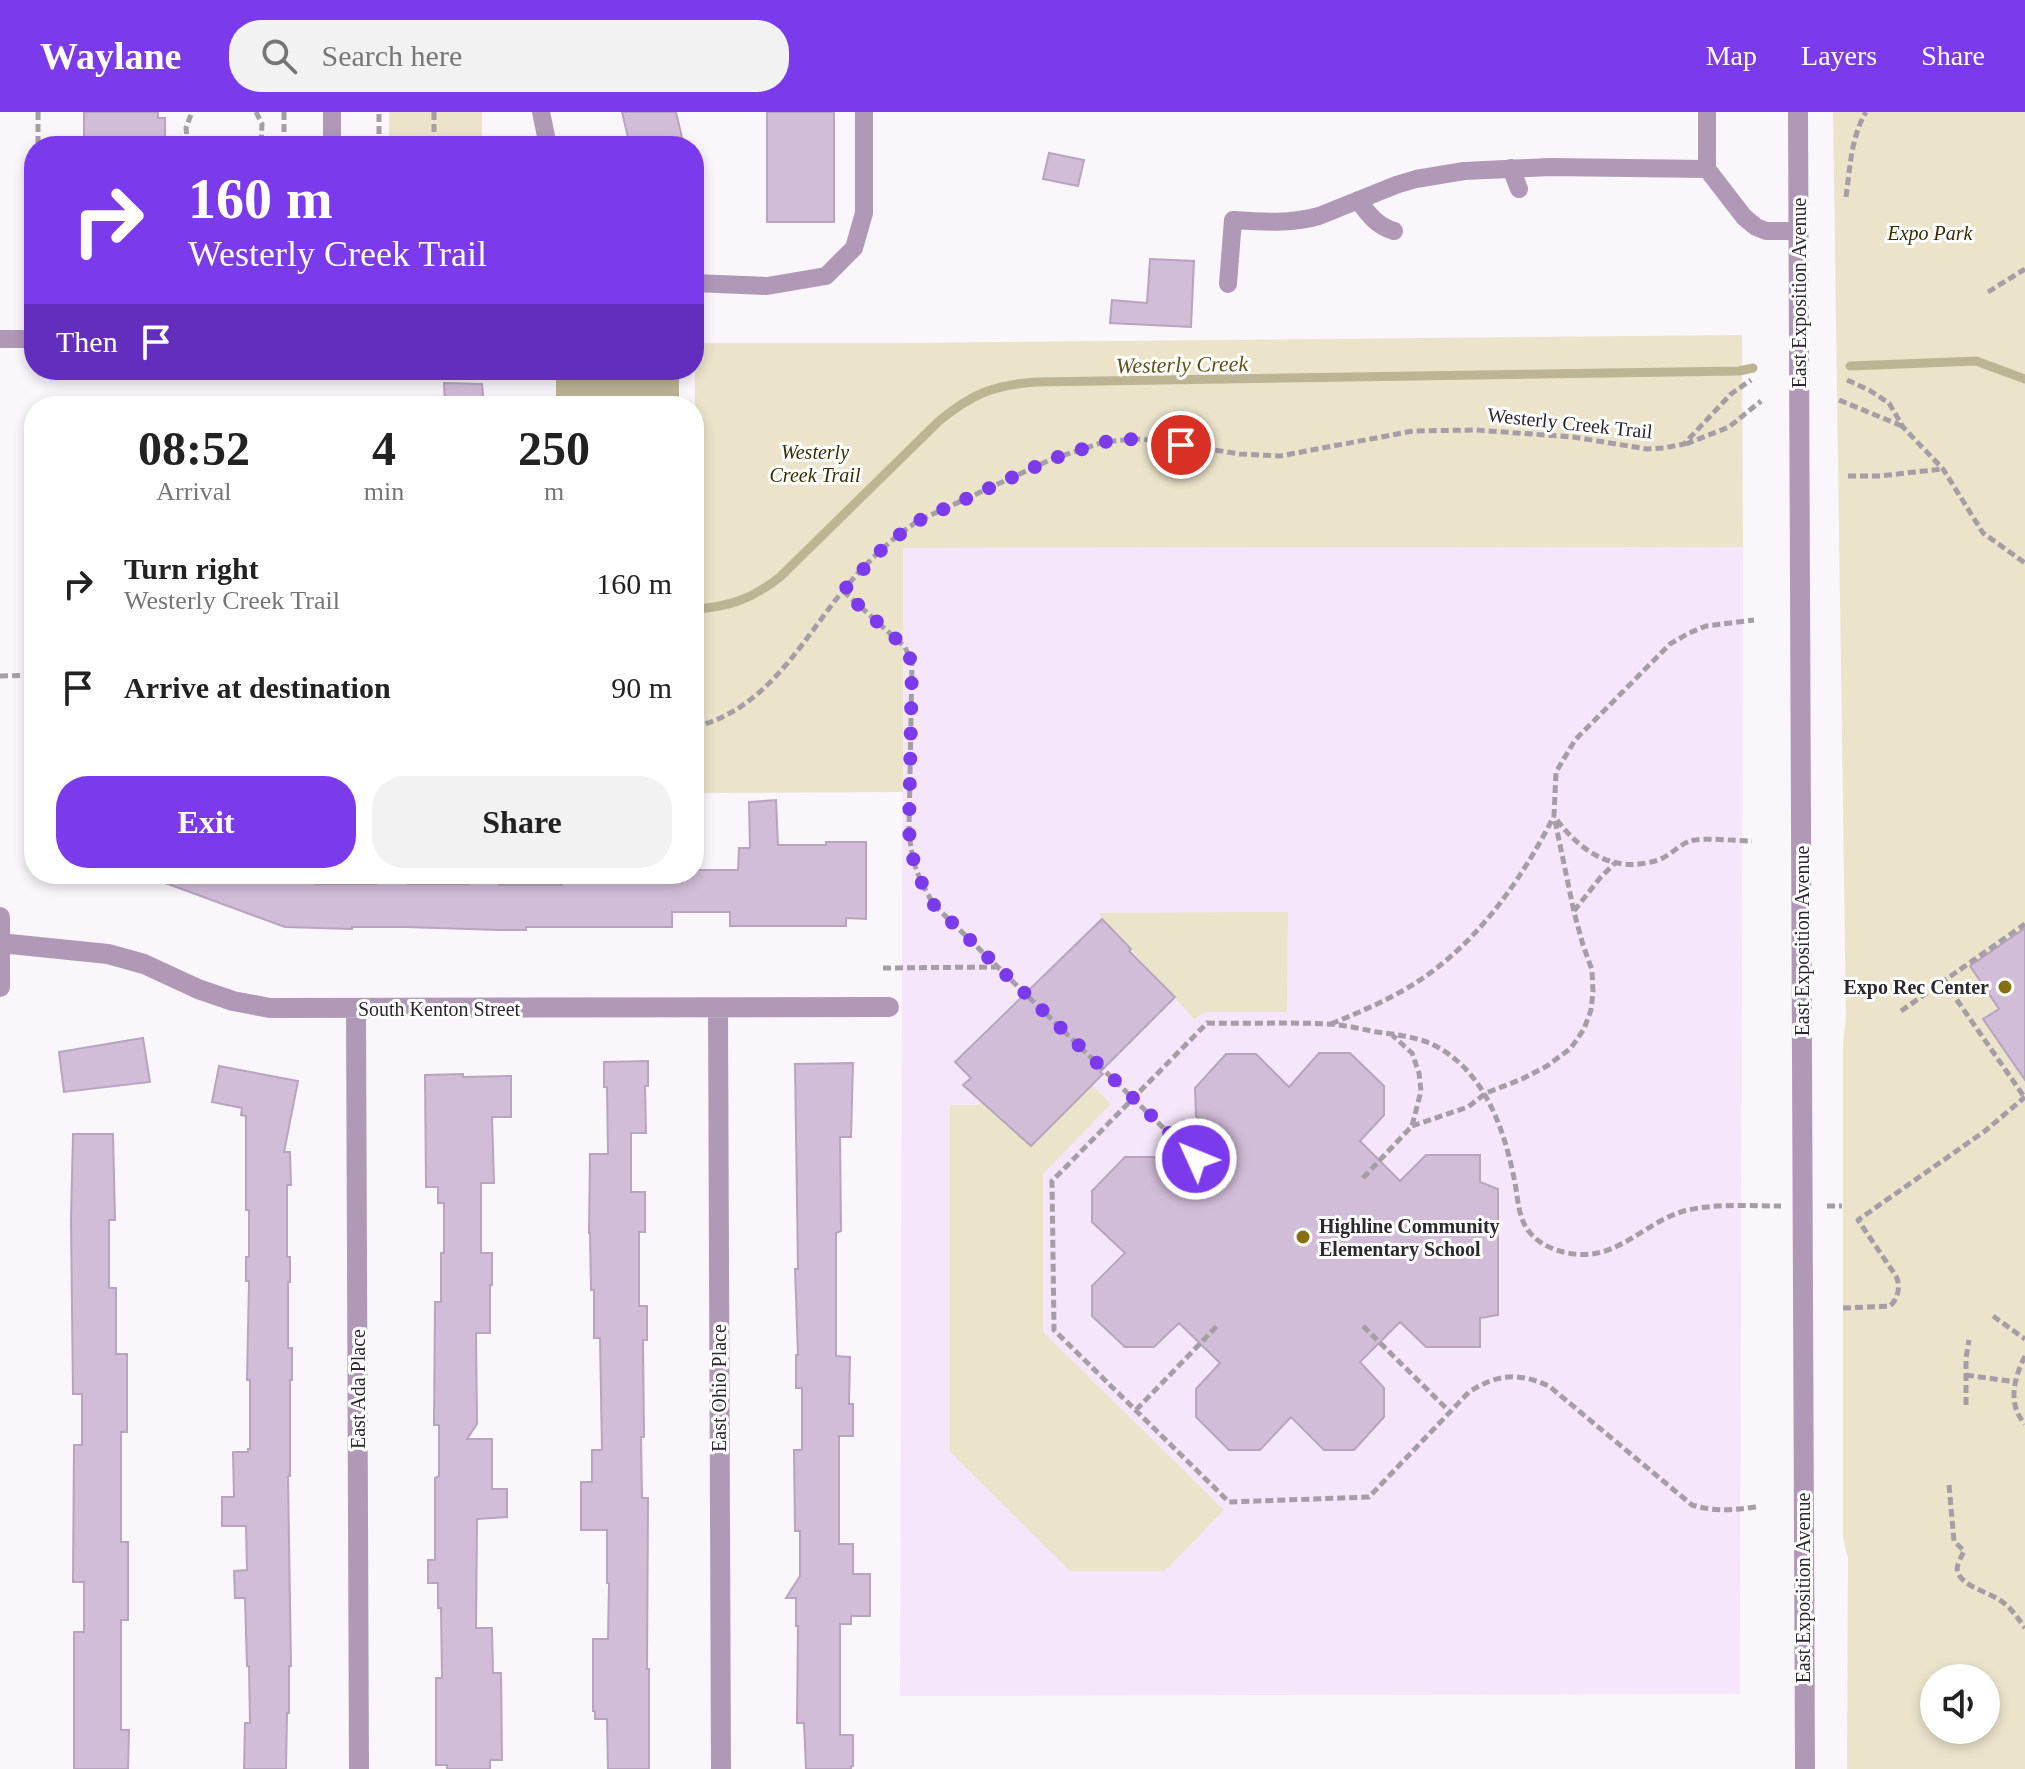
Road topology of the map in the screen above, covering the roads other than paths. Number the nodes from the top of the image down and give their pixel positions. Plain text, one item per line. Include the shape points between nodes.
1 (332, 112) edge
2 (541, 112) edge
3 (864, 112) edge
4 (1707, 112) edge
5 (1798, 112) edge
6 (332, 136) edge
7 (546, 136) edge
8 (1511, 168) junction
9 (1707, 169) junction
10 (1519, 189) dead end
11 (1358, 200) junction
12 (1394, 231) dead end
13 (1799, 231) junction
14 (704, 283) edge
15 (1228, 284) dead end
16 (0, 339) edge
17 (24, 339) edge
18 (0, 917) edge
19 (0, 943) edge
20 (0, 987) edge
21 (889, 1007) dead end
22 (718, 1008) junction
23 (356, 1009) junction
24 (359, 1769) edge
25 (721, 1769) edge
26 (1805, 1769) edge

1 - 6 lane
2 - 7 lane
3 - 14 lane via 864,213 854,248 826,276 767,286
4 - 9 lane
5 - 13 street, East Exposition Avenue
8 - 9 lane
8 - 10 lane
8 - 11 lane via 1416,179
9 - 13 lane via 1752,224 1766,231
11 - 12 lane via 1377,223
11 - 15 lane via 1306,220 1233,220
13 - 26 street, East Exposition Avenue
16 - 17 lane
18 - 19 street
19 - 20 street
19 - 23 street, South Kenton Street via 108,954 221,997 270,1008
21 - 22 street, South Kenton Street
22 - 23 street, South Kenton Street
22 - 25 street, East Ohio Place
23 - 24 street, East Ada Place

